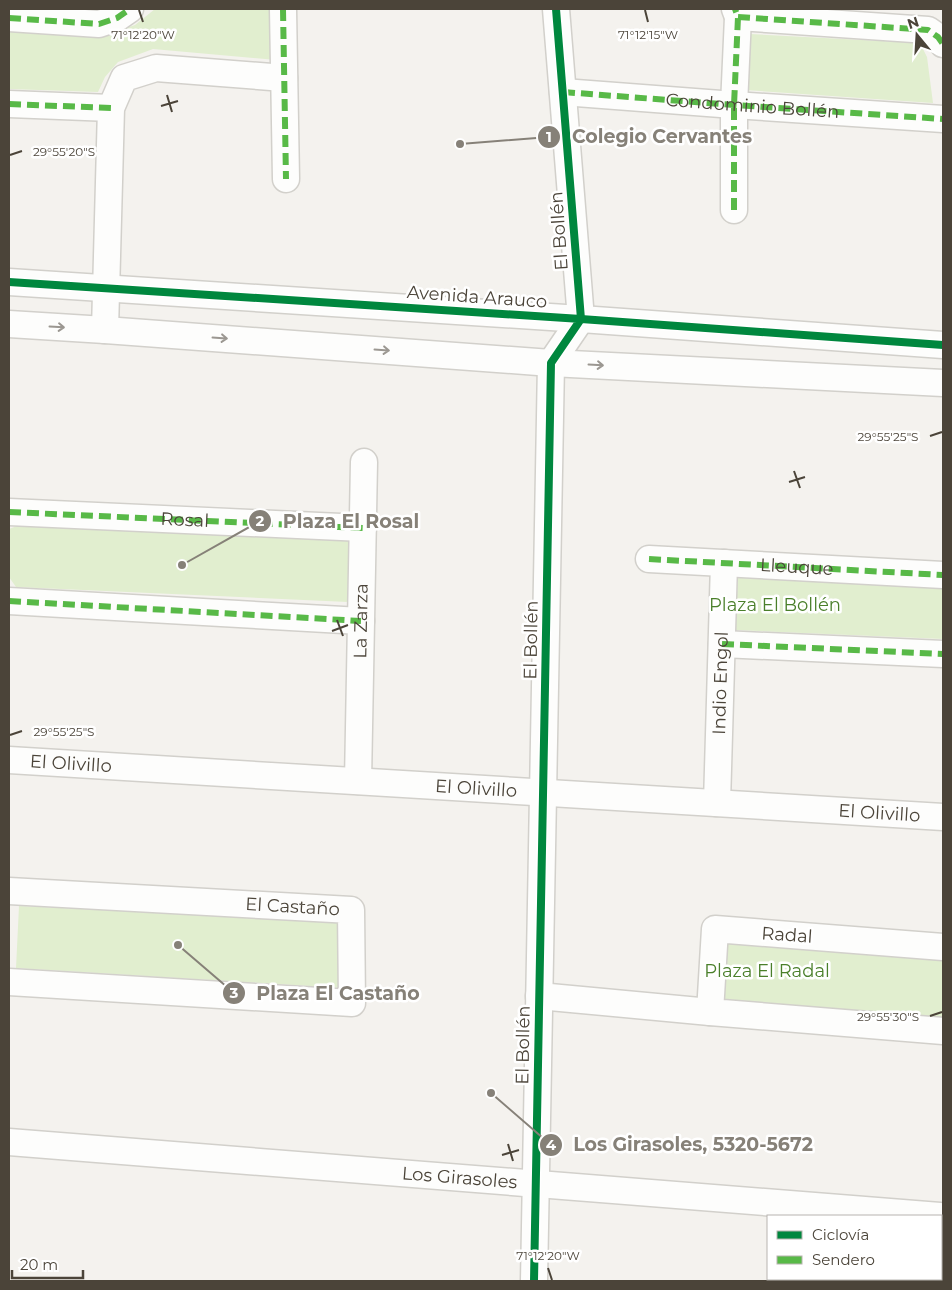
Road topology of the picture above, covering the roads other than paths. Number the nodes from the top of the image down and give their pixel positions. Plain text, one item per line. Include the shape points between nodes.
1 (130, 9) edge
2 (283, 9) edge
3 (556, 9) edge
4 (736, 13) edge
5 (9, 18) edge
6 (943, 44) edge
7 (284, 78) junction
8 (563, 92) junction
9 (9, 104) edge
10 (734, 105) junction
11 (111, 108) junction
12 (943, 119) edge
13 (286, 179) dead end
14 (734, 210) dead end
15 (9, 282) edge
16 (106, 288) junction
17 (581, 319) junction
18 (9, 324) edge
19 (105, 330) junction
20 (943, 346) edge
21 (551, 363) junction
22 (943, 383) edge
23 (364, 462) dead end
24 (9, 512) edge
25 (362, 528) junction
26 (648, 559) dead end
27 (724, 563) junction
28 (943, 575) edge
29 (9, 601) edge
30 (361, 621) junction
31 (722, 644) junction
32 (943, 654) edge
33 (9, 760) edge
34 (358, 781) junction
35 (543, 792) junction
36 (716, 803) junction
37 (943, 817) edge
38 (9, 891) edge
39 (943, 947) edge
40 (9, 982) edge
41 (539, 996) junction
42 (710, 1012) junction
43 (943, 1031) edge
44 (9, 1142) edge
45 (536, 1184) junction
46 (928, 1215) edge
47 (534, 1281) edge

1 - 5 street via 118,18 99,24
2 - 7 street
3 - 8 street, El Bollén
4 - 6 street via 928,30
4 - 10 street
7 - 11 street via 156,68 124,78
7 - 13 street
8 - 10 street, Condominio Bollén
8 - 17 street, El Bollén
9 - 11 street
10 - 12 street, Condominio Bollén
10 - 14 street
11 - 16 street
15 - 16 street, Avenida Arauco
16 - 17 street, Avenida Arauco
16 - 19 street
17 - 20 street, Avenida Arauco
17 - 21 street
18 -> 19 street
19 -> 21 street
21 -> 22 street
21 - 35 street, El Bollén
23 - 25 street, La Zarza
24 - 25 street, Rosal
25 - 30 street, La Zarza
26 - 27 street, Lleuque
27 - 28 street, Lleuque
27 - 31 street, Indio Engol
29 - 30 street
30 - 34 street, La Zarza
31 - 32 street
31 - 36 street, Indio Engol
33 - 34 street, El Olivillo
34 - 35 street, El Olivillo
35 - 36 street, El Olivillo
35 - 41 street, El Bollén
36 - 37 street, El Olivillo
38 - 40 street, El Castaño via 351,910 352,1003
39 - 42 street, Radal via 714,929
41 - 42 street
41 - 45 street, El Bollén
42 - 43 street
44 - 45 street, Los Girasoles
45 - 46 street, Los Girasoles
45 - 47 street, El Bollén

